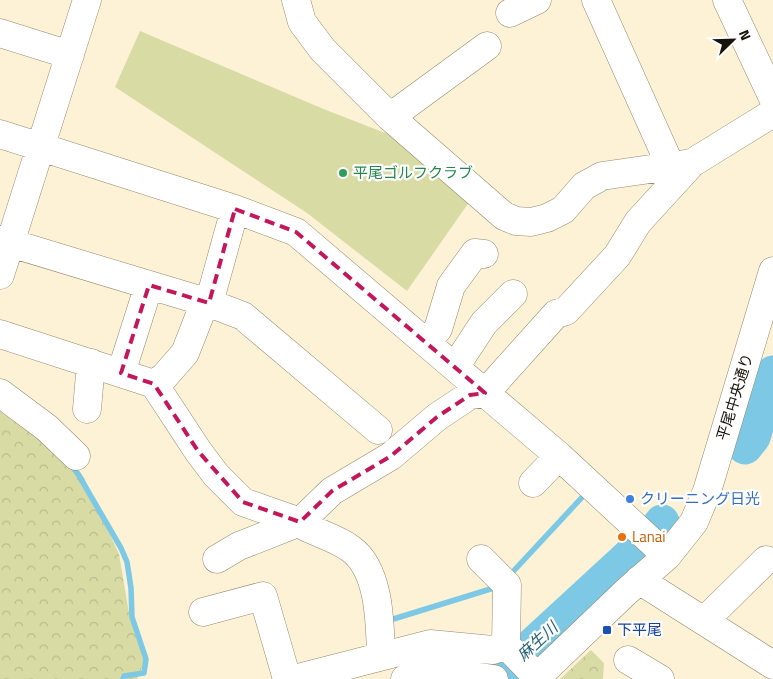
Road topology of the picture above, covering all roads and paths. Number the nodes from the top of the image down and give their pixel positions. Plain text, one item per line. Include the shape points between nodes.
1 (87, 0) edge
2 (296, 0) edge
3 (537, 0) edge
4 (596, 0) edge
5 (727, 0) edge
6 (510, 13) dead end
7 (0, 33) edge
8 (487, 46) dead end
9 (70, 55) junction
10 (773, 98) edge
11 (773, 113) edge
12 (390, 117) junction
13 (0, 134) edge
14 (41, 147) junction
15 (681, 165) junction
16 (236, 209) junction
17 (5, 242) edge
18 (484, 254) dead end
19 (773, 271) edge
20 (0, 274) edge
21 (149, 285) junction
22 (512, 294) dead end
23 (209, 303) junction
24 (0, 334) edge
25 (426, 342) junction
26 (91, 363) junction
27 (455, 367) junction
28 (121, 373) junction
29 (154, 384) junction
30 (0, 393) edge
31 (485, 393) junction
32 (87, 410) dead end
33 (378, 430) dead end
34 (76, 456) dead end
35 (559, 456) junction
36 (533, 483) dead end
37 (300, 522) junction
38 (667, 556) junction
39 (217, 559) dead end
40 (481, 559) dead end
41 (766, 560) dead end
42 (639, 580) junction
43 (203, 612) dead end
44 (704, 621) junction
45 (381, 656) junction
46 (628, 660) dead end
47 (771, 661) edge
48 (523, 663) edge
49 (287, 679) edge
50 (294, 679) edge
51 (405, 679) edge
52 (494, 679) edge
53 (660, 679) edge

1 - 9 street
2 - 12 street via 302,22 323,50
3 - 6 street
4 - 15 street
5 - 10 street
7 - 9 street
8 - 12 street
9 - 14 street
11 - 15 street
12 - 15 street via 504,216 516,221 531,222 563,210 584,186 602,176
13 - 14 street
14 - 16 street
14 - 17 street
15 - 31 street via 617,256 566,311 556,314
16 - 23 street
16 - 25 street via 296,232
17 - 20 street
17 - 21 street
18 - 25 street via 475,253 451,286 438,329
19 - 38 street, 平尾中央通り via 707,491 694,522
21 - 23 street
21 - 28 street
22 - 27 street via 484,324
23 - 29 street via 203,307 185,353
23 - 33 street via 243,316
24 - 26 street
25 - 27 street
26 - 28 street
26 - 32 street
27 - 31 street
28 - 29 street
29 - 37 street via 216,475 243,502
30 - 34 street
31 - 35 street
31 - 37 street via 470,395 437,417 396,453 332,491
35 - 36 street
35 - 38 street
37 - 39 street via 239,546
37 - 45 street via 350,548 362,560 373,584
38 - 42 street, 平尾中央通り
40 - 48 street via 507,585
41 - 44 street
42 - 44 street
42 - 48 street, 平尾中央通り
43 - 49 street via 260,585
44 - 47 street
45 - 48 street via 430,644 493,650
45 - 50 street
46 - 53 street
51 - 52 street via 437,671

